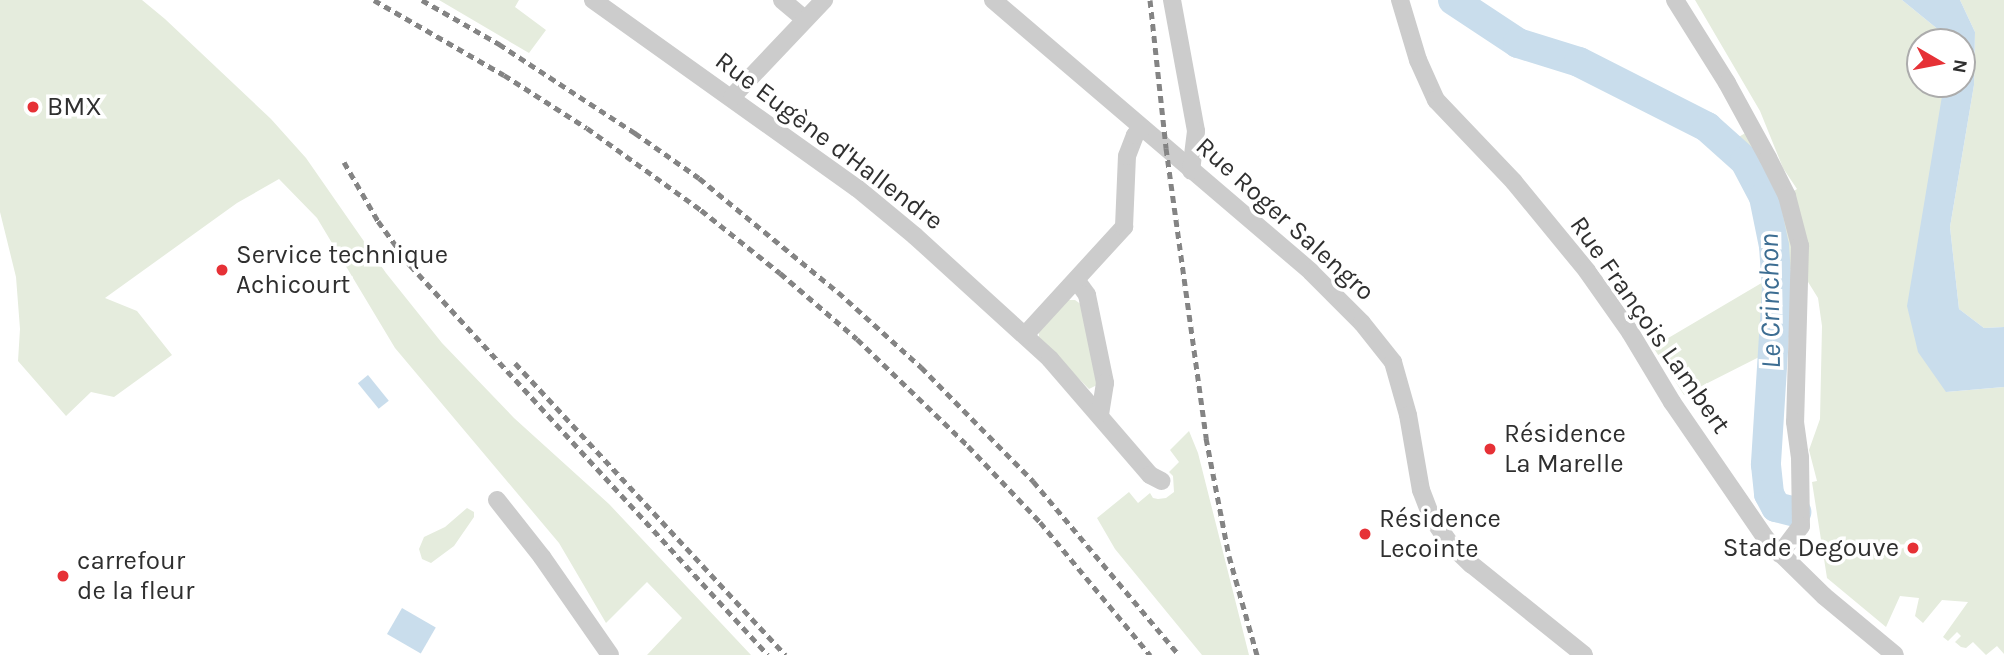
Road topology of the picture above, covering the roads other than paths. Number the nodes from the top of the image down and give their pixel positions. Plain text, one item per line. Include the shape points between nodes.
1 (593, 0) edge
2 (782, 0) edge
3 (824, 0) edge
4 (993, 0) edge
5 (1172, 0) edge
6 (1400, 0) edge
7 (1675, 0) edge
8 (804, 19) junction
9 (732, 97) junction
10 (1142, 128) junction
11 (1191, 171) junction
12 (1077, 281) junction
13 (1025, 335) junction
14 (1100, 414) junction
15 (1162, 481) dead end
16 (497, 500) dead end
17 (1780, 554) junction
18 (610, 655) edge
19 (1584, 655) edge
20 (1895, 655) edge

1 - 9 street, Rue Eugène d'Hallendre
2 - 8 street
3 - 8 street
4 - 10 street, Rue Roger Salengro
5 - 11 street via 1196,131
6 - 17 street, Rue François Lambert via 1436,100 1514,182 1587,271 1766,540
7 - 17 street via 1768,158 1787,196 1800,246 1795,422 1801,526
8 - 9 street
9 - 13 street, Rue Eugène d'Hallendre via 915,236
10 - 11 street, Rue Roger Salengro
10 - 12 street via 1126,156 1124,227
11 - 19 street, Rue Roger Salengro via 1311,272 1384,348 1402,389 1421,490 1432,518 1471,564
12 - 13 street
12 - 14 street via 1087,295 1105,383
13 - 14 street, Rue Eugène d'Hallendre
14 - 15 street, Rue Eugène d'Hallendre via 1150,475
16 - 18 street
17 - 20 street, Rue François Lambert

